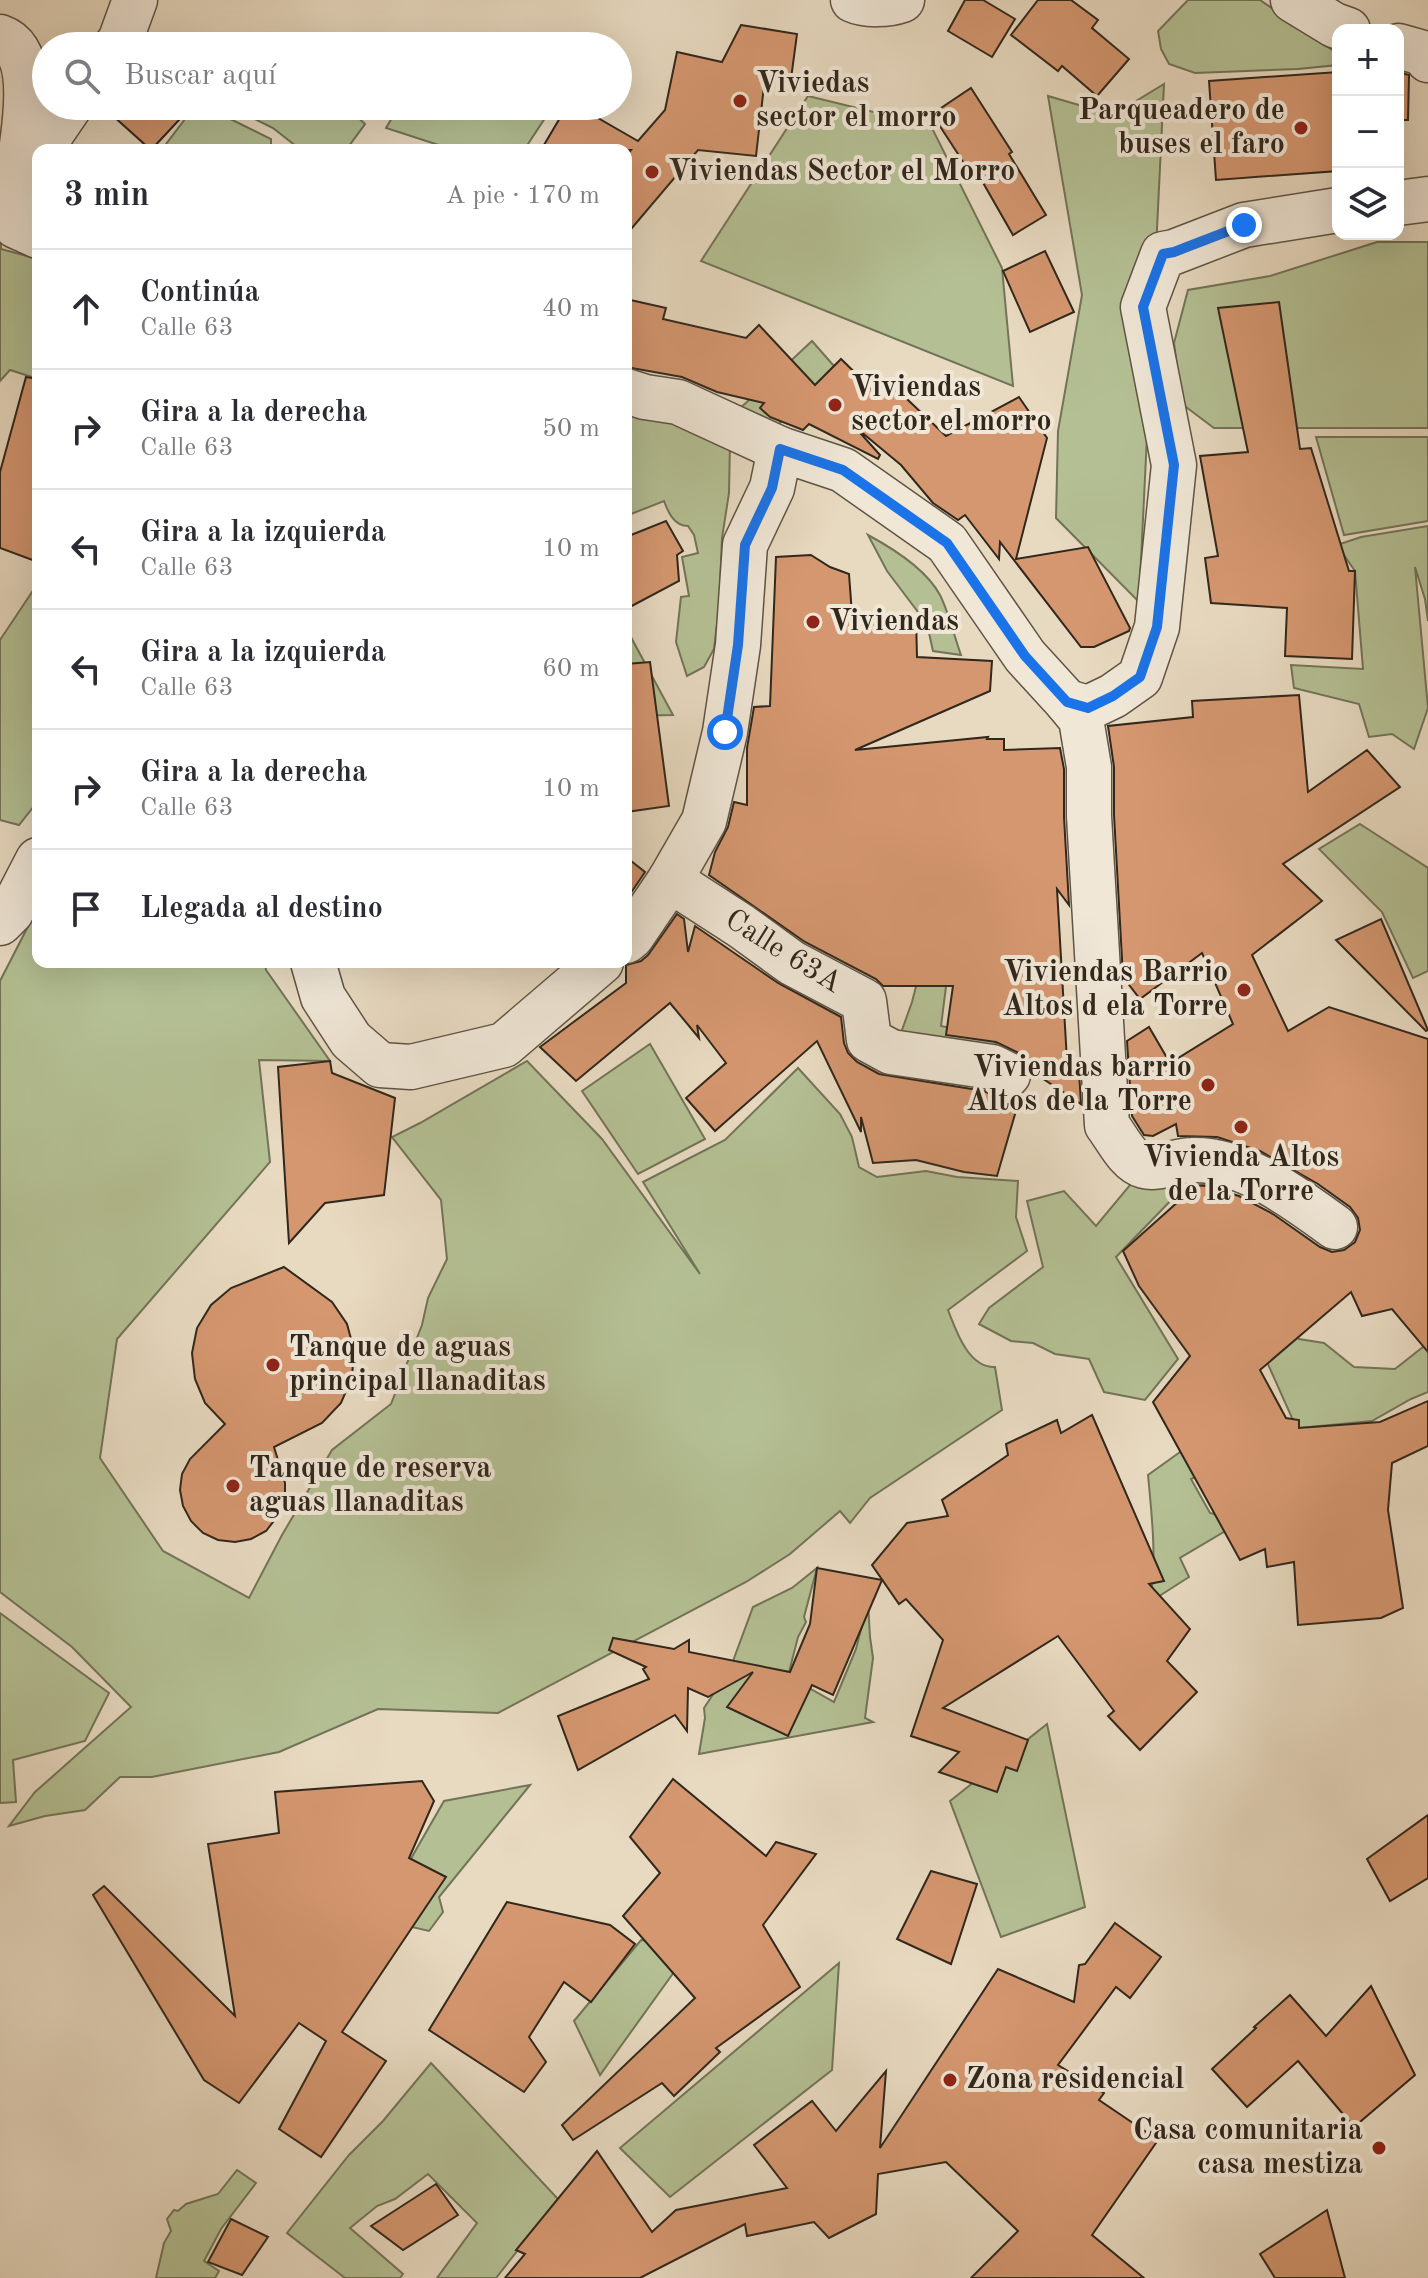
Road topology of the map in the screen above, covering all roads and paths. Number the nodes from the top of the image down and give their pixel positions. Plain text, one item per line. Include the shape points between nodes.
1 (135, 0) edge
2 (853, 0) edge
3 (902, 0) edge
4 (1293, 0) edge
5 (1332, 24) edge
6 (123, 32) edge
7 (0, 37) edge
8 (1404, 48) edge
9 (1428, 60) edge
10 (61, 120) edge
11 (44, 144) edge
12 (1428, 199) edge
13 (1404, 202) edge
14 (1332, 211) edge
15 (31, 219) edge
16 (632, 393) edge
17 (780, 449) junction
18 (1067, 702) junction
19 (32, 872) edge
20 (670, 880) junction
21 (0, 923) edge
22 (632, 936) edge
23 (315, 968) edge
24 (594, 968) edge
25 (1008, 1075) dead end
26 (1335, 1227) dead end

1 - 6 street
2 - 3 street
4 - 5 street
7 - 15 street via 16,49 24,65 27,85 16,183
8 - 9 street
10 - 11 street
12 - 13 street
14 - 18 street via 1244,225 1163,254 1143,307 1174,465 1157,627 1140,677 1088,708
16 - 17 street via 678,402
17 - 18 street via 843,470 947,543 1025,656
17 - 20 street via 772,488 745,545 738,645 713,787 704,821
18 - 26 street via 1081,719 1089,767 1107,1125 1143,1166 1219,1162 1269,1183
19 - 21 street
20 - 22 street
20 - 25 street, Calle 63A via 792,963 864,1001 869,1040 891,1052 992,1067
23 - 24 street via 323,997 351,1040 380,1065 411,1067 504,1045

